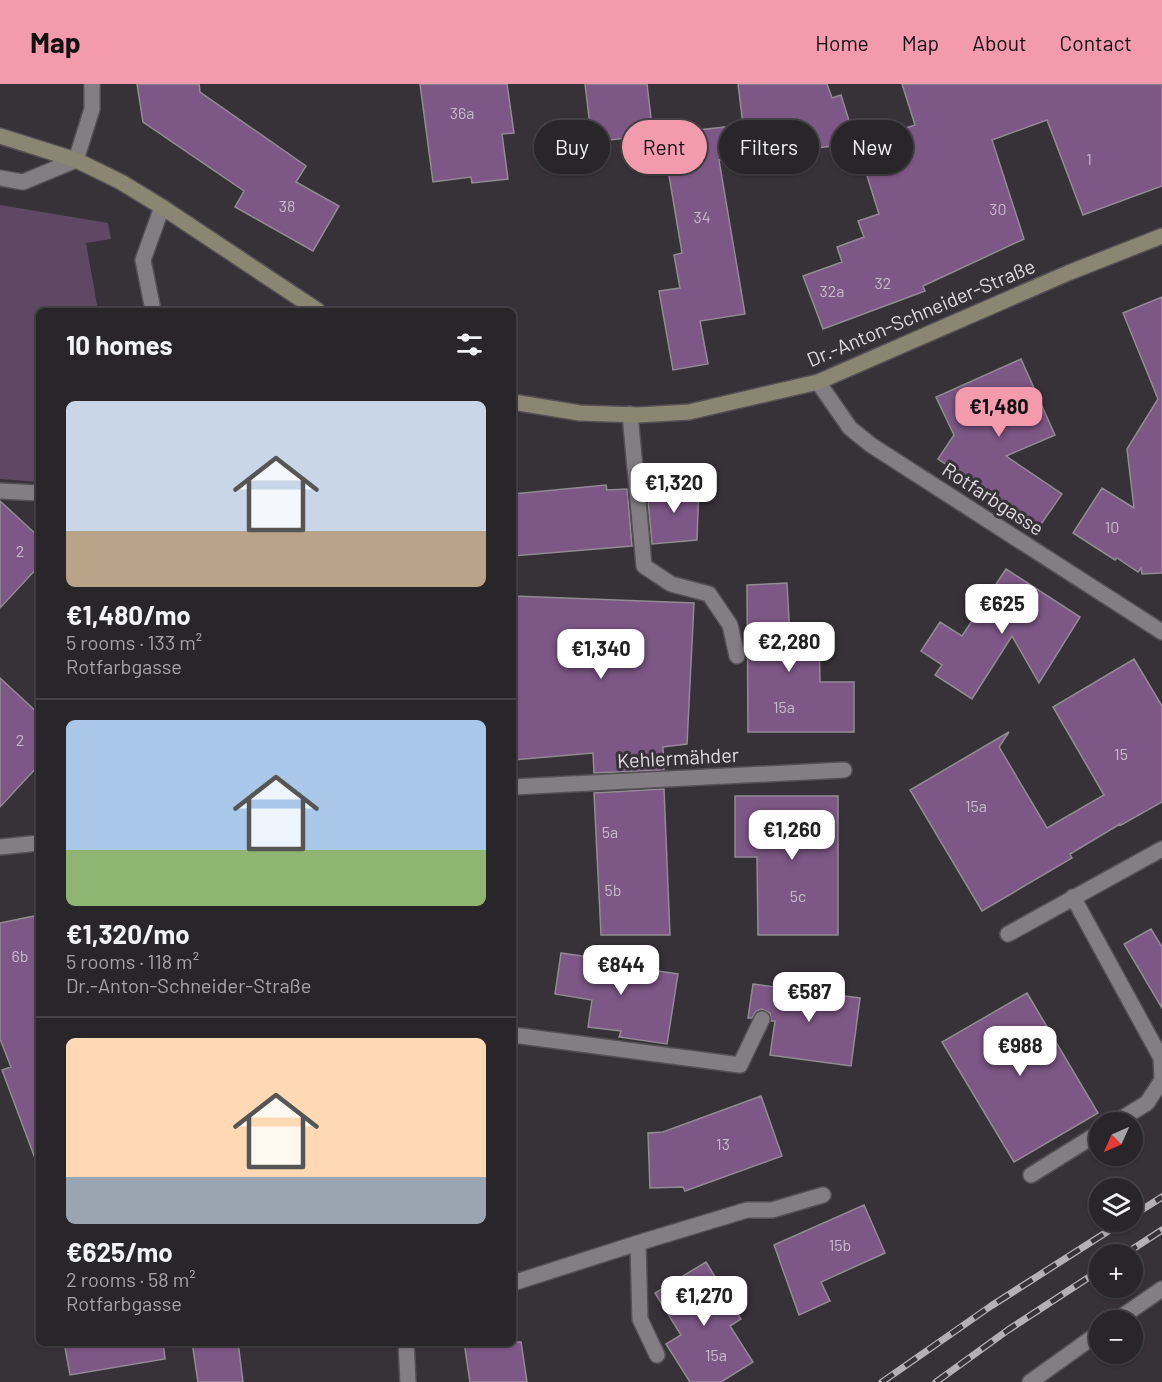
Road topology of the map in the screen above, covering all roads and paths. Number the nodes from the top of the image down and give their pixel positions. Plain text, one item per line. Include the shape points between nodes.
1 (92, 84) edge
2 (0, 136) edge
3 (76, 160) junction
4 (0, 178) edge
5 (162, 207) junction
6 (1162, 236) edge
7 (153, 308) edge
8 (314, 308) edge
9 (818, 382) junction
10 (516, 402) edge
11 (630, 414) junction
12 (0, 491) edge
13 (36, 493) edge
14 (1162, 632) edge
15 (737, 656) dead end
16 (844, 770) dead end
17 (516, 787) edge
18 (36, 843) edge
19 (0, 847) edge
20 (1162, 849) edge
21 (1073, 897) junction
22 (1008, 934) dead end
23 (762, 1019) dead end
24 (516, 1035) edge
25 (1162, 1079) edge
26 (1133, 1112) edge
27 (1089, 1139) edge
28 (1031, 1175) dead end
29 (823, 1195) dead end
30 (638, 1243) junction
31 (516, 1282) edge
32 (1162, 1289) edge
33 (1131, 1310) edge
34 (1089, 1340) edge
35 (406, 1346) edge
36 (657, 1354) dead end
37 (408, 1382) edge
38 (1030, 1382) edge

1 - 3 street via 92,109
2 - 3 main road
3 - 4 street via 23,182
3 - 5 main road
5 - 7 street via 143,260
5 - 8 main road
6 - 9 main road, Dr.-Anton-Schneider-Straße
9 - 11 main road, Dr.-Anton-Schneider-Straße via 690,412
9 - 14 street, Rotfarbgasse via 850,428 871,446
10 - 11 main road, Dr.-Anton-Schneider-Straße via 580,413
11 - 15 street via 644,566 671,584 709,594 730,625
12 - 13 street
16 - 17 street, Kehlermähder
18 - 19 street
20 - 21 street
21 - 22 street
21 - 25 street via 1161,1058
23 - 24 street via 740,1065
25 - 26 street via 1148,1103
27 - 28 street
29 - 30 street via 772,1210 747,1210
30 - 31 street
30 - 36 street via 640,1319
32 - 33 street
34 - 38 street
35 - 37 street

